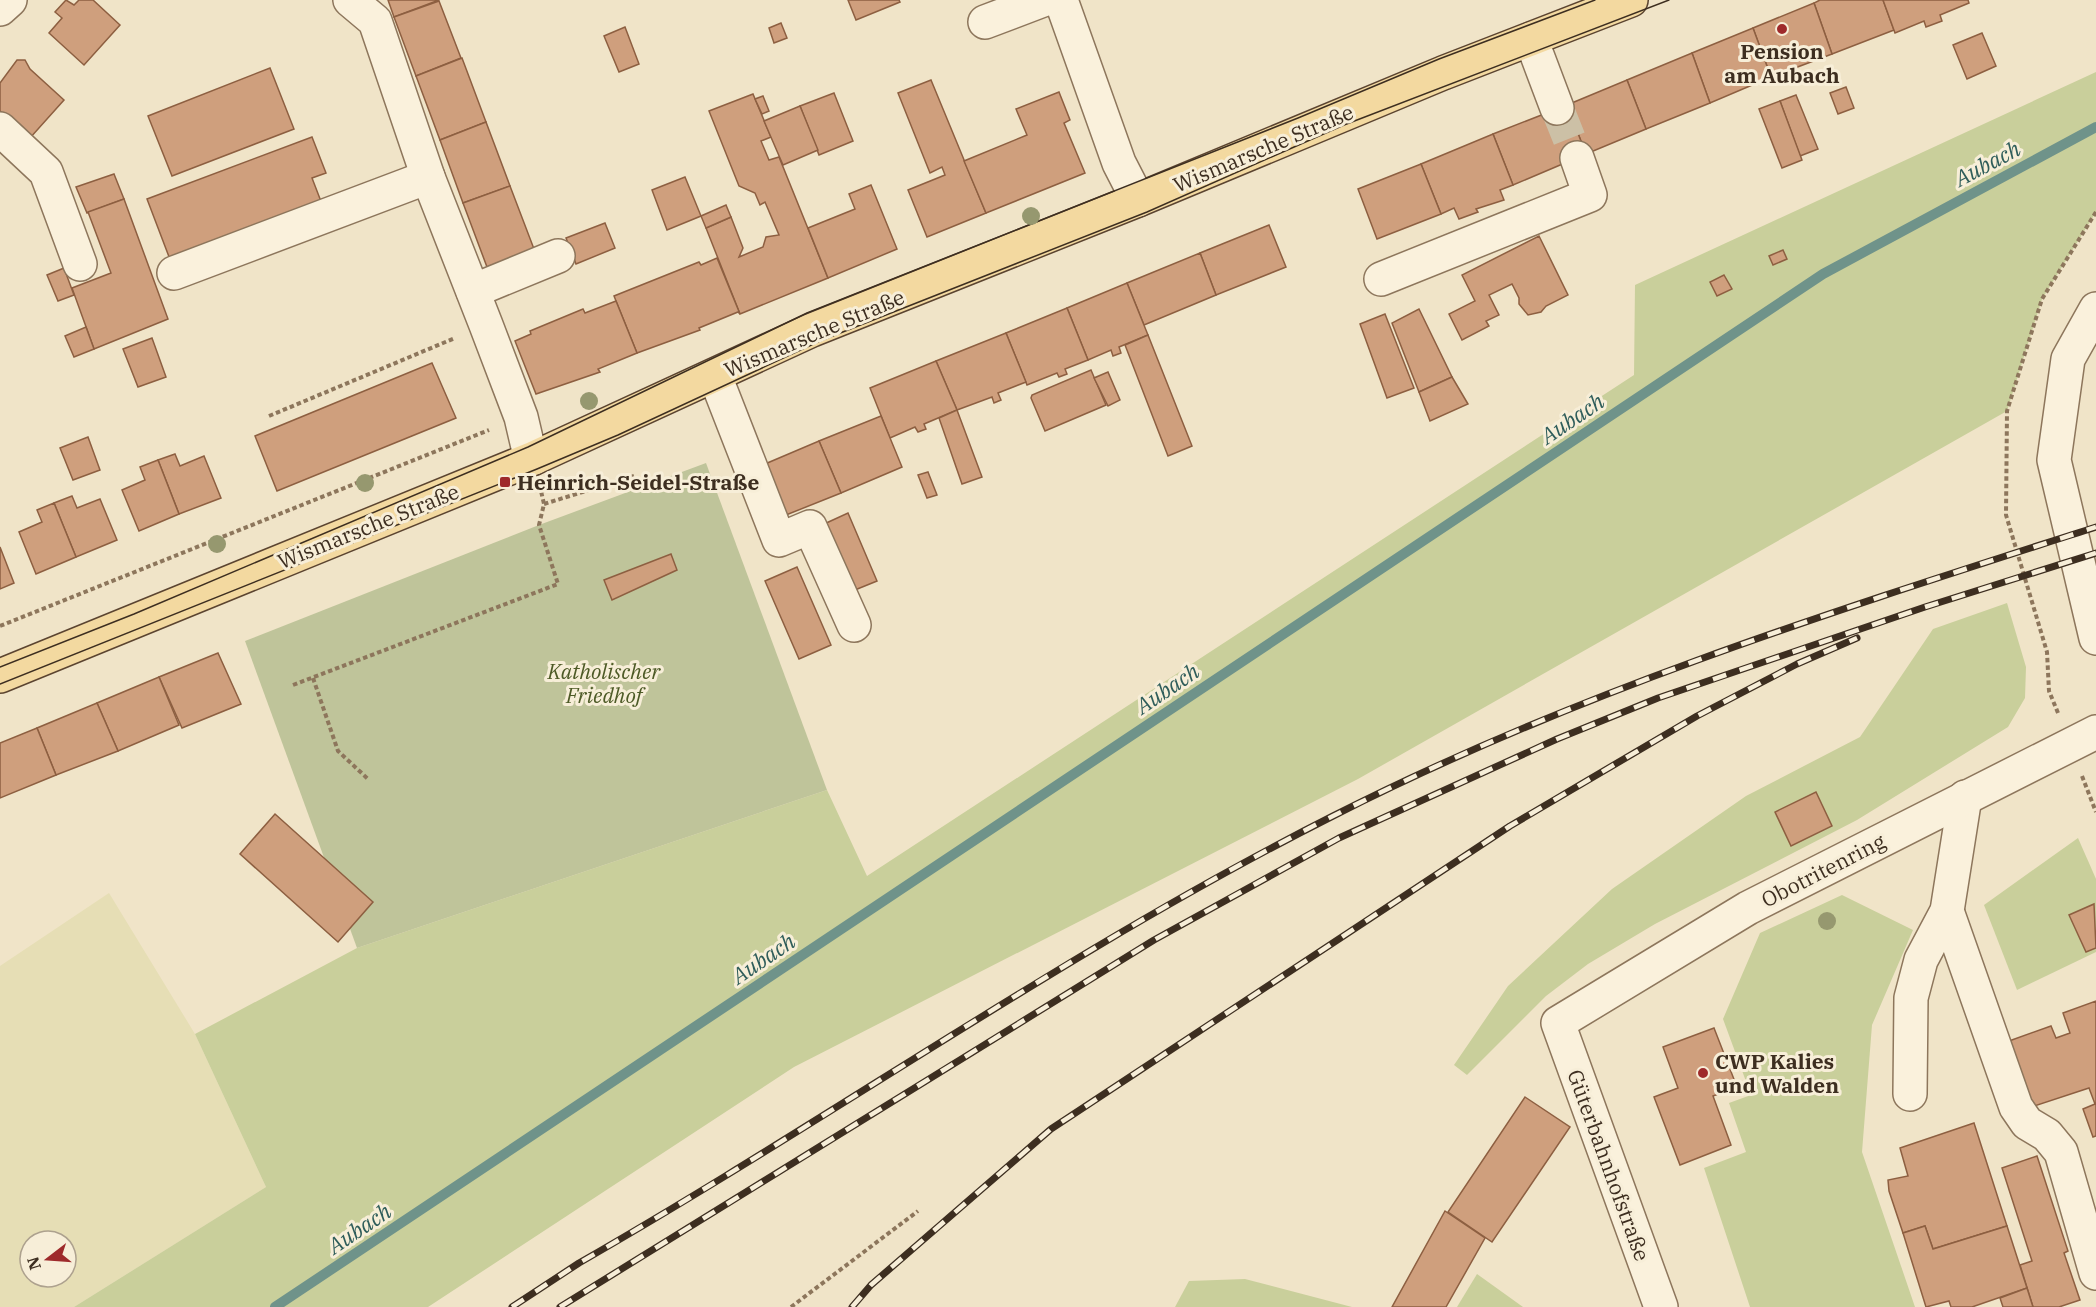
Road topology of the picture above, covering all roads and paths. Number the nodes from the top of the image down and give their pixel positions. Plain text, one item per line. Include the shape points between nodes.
1 (10, 0) edge
2 (351, 0) edge
3 (1043, 0) edge
4 (1060, 0) edge
5 (1631, 0) edge
6 (0, 9) edge
7 (985, 22) dead end
8 (1531, 39) junction
9 (1557, 108) tunnel mouth
10 (0, 129) edge
11 (1577, 158) tunnel mouth
12 (428, 177) junction
13 (1137, 200) junction
14 (558, 256) dead end
15 (81, 264) dead end
16 (174, 273) dead end
17 (1381, 279) dead end
18 (473, 291) junction
19 (2096, 309) edge
20 (486, 325) junction
21 (715, 376) junction
22 (269, 416) dead end
23 (521, 417) junction
24 (534, 458) junction
25 (634, 476) dead end
26 (544, 504) junction
27 (854, 625) dead end
28 (0, 626) edge
29 (2096, 638) edge
30 (0, 676) edge
31 (313, 678) junction
32 (293, 685) dead end
33 (2096, 732) edge
34 (368, 778) dead end
35 (1965, 797) junction
36 (1947, 911) junction
37 (1558, 1023) joint
38 (1910, 1094) dead end
39 (918, 1211) dead end
40 (2096, 1273) edge
41 (791, 1307) edge
42 (1661, 1307) edge

1 - 6 street
2 - 12 street via 375,21
3 - 7 street
4 - 13 street via 1119,163
5 - 8 main road, Wismarsche Straße
8 - 9 street
8 - 13 main road, Wismarsche Straße
10 - 15 street via 46,172
11 - 17 street via 1590,195
12 - 16 street
12 - 18 street
13 - 21 main road, Wismarsche Straße via 812,330
14 - 18 street
18 - 20 street
19 - 29 street via 2068,359 2054,460
20 - 22 path
20 - 23 street
21 - 24 main road, Wismarsche Straße
21 - 27 street via 779,540 810,527
23 - 24 street
23 - 28 path
24 - 26 path
24 - 30 main road, Wismarsche Straße
25 - 26 path
26 - 31 path via 539,525 558,584
31 - 32 path
31 - 34 path via 338,751
33 - 35 street, Obotritenring
35 - 36 street
35 - 37 street, Obotritenring via 1748,908
36 - 38 street via 1921,960 1911,998
36 - 40 street via 2016,1107 2027,1123 2048,1134 2061,1152
37 - 42 street, Güterbahnhofstraße
39 - 41 path

